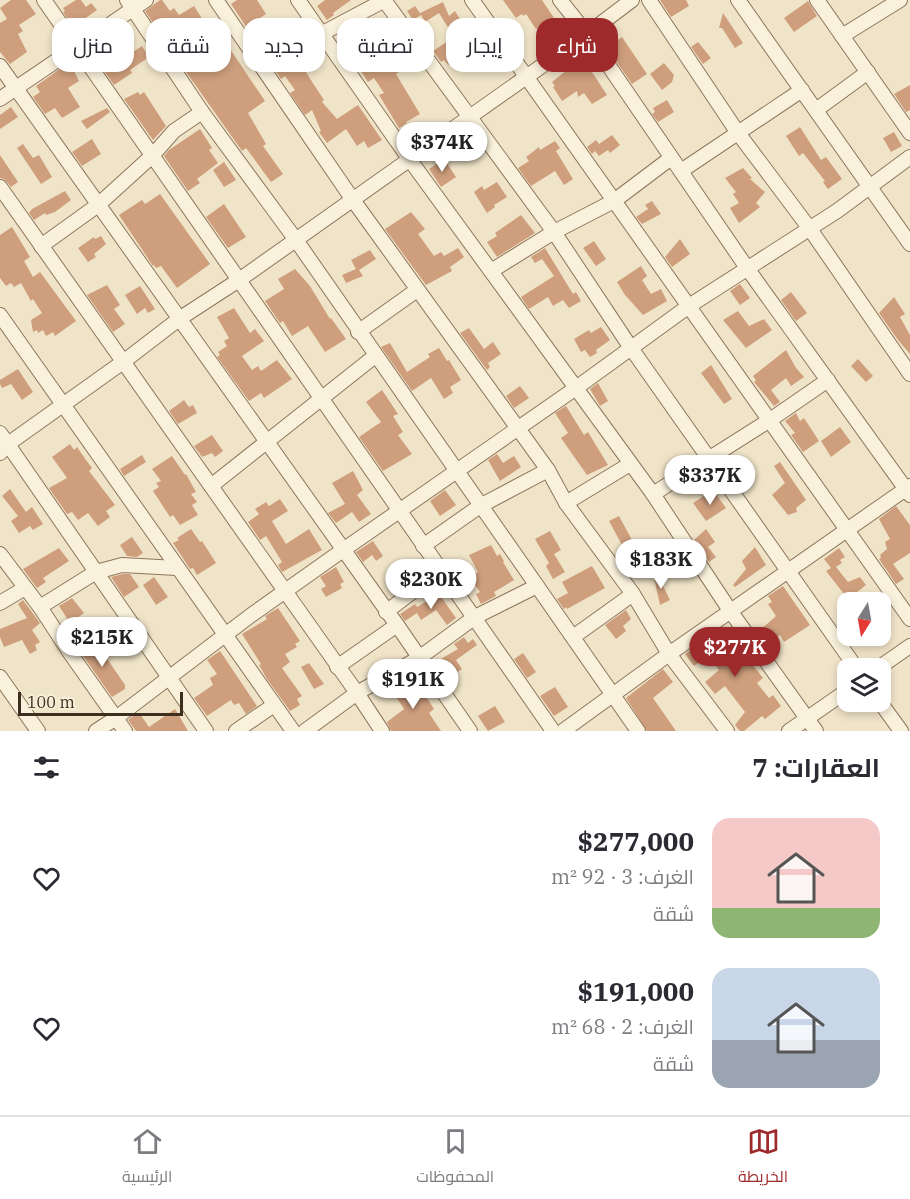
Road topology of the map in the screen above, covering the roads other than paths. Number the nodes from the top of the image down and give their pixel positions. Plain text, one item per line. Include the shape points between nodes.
1 (44, 0) edge
2 (146, 0) edge
3 (216, 0) edge
4 (298, 0) edge
5 (385, 0) edge
6 (472, 0) edge
7 (560, 0) edge
8 (632, 0) edge
9 (649, 0) edge
10 (738, 0) edge
11 (817, 0) edge
12 (902, 0) edge
13 (130, 4) edge
14 (910, 8) edge
15 (57, 18) edge
16 (113, 18) edge
17 (310, 18) edge
18 (574, 18) edge
19 (608, 18) edge
20 (325, 32) edge
21 (842, 36) junction
22 (325, 40) edge
23 (52, 64) edge
24 (0, 66) edge
25 (536, 70) edge
26 (95, 72) edge
27 (613, 72) edge
28 (868, 72) junction
29 (526, 77) junction
30 (15, 88) junction
31 (802, 90) junction
32 (0, 99) edge
33 (816, 110) junction
34 (202, 111) junction
35 (469, 118) junction
36 (738, 133) junction
37 (910, 133) edge
38 (152, 156) junction
39 (910, 157) edge
40 (671, 158) junction
41 (410, 160) junction
42 (681, 171) junction
43 (0, 187) edge
44 (871, 188) junction
45 (352, 200) junction
46 (614, 201) junction
47 (98, 205) junction
48 (810, 229) junction
49 (554, 232) junction
50 (296, 240) junction
51 (910, 244) edge
52 (42, 246) junction
53 (747, 268) junction
54 (491, 272) junction
55 (239, 280) junction
56 (417, 290) junction
57 (689, 306) junction
58 (0, 315) edge
59 (179, 319) junction
60 (358, 332) junction
61 (631, 348) junction
62 (375, 356) junction
63 (123, 362) junction
64 (910, 375) edge
65 (828, 380) junction
66 (576, 388) junction
67 (320, 398) junction
68 (63, 405) junction
69 (770, 420) junction
70 (517, 428) junction
71 (267, 442) junction
72 (3, 443) edge
73 (710, 459) junction
74 (630, 464) junction
75 (548, 470) junction
76 (457, 471) junction
77 (211, 486) junction
78 (909, 490) edge
79 (653, 494) junction
80 (566, 503) junction
81 (480, 506) junction
82 (399, 511) junction
83 (848, 530) junction
84 (423, 546) junction
85 (343, 550) junction
86 (0, 554) edge
87 (177, 568) junction
88 (441, 570) junction
89 (96, 572) junction
90 (788, 572) junction
91 (537, 586) junction
92 (24, 588) junction
93 (285, 592) junction
94 (633, 594) junction
95 (0, 603) edge
96 (40, 607) junction
97 (386, 612) junction
98 (730, 612) junction
99 (475, 617) junction
100 (910, 619) edge
101 (397, 625) junction
102 (226, 636) junction
103 (573, 637) junction
104 (910, 646) edge
105 (669, 654) junction
106 (419, 658) junction
107 (849, 658) edge
108 (891, 659) edge
109 (337, 667) junction
110 (0, 677) edge
111 (169, 678) junction
112 (357, 693) junction
113 (614, 695) junction
114 (837, 698) edge
115 (274, 705) junction
116 (887, 712) edge
117 (116, 718) junction
118 (807, 718) junction
119 (38, 731) edge
120 (96, 731) edge
121 (125, 731) edge
122 (206, 731) edge
123 (236, 731) edge
124 (293, 731) edge
125 (305, 731) edge
126 (382, 731) edge
127 (470, 731) edge
128 (553, 731) edge
129 (562, 731) edge
130 (638, 731) edge
131 (727, 731) edge
132 (789, 731) edge
133 (816, 731) edge
134 (900, 731) edge

1 - 15 street
2 - 13 street
3 - 45 street
4 - 17 street
5 - 20 street
5 - 35 street
6 - 29 street
7 - 18 street
8 - 19 street
9 - 36 street
10 - 31 street
11 - 21 street
12 - 14 street
12 - 21 street
13 - 16 street
13 - 34 street
21 - 28 street
22 - 41 street
23 - 30 street
24 - 30 street
25 - 29 street
26 - 38 street
27 - 40 street
28 - 33 street
28 - 37 street
29 - 35 street
29 - 46 street
30 - 32 street
30 - 47 street
31 - 33 street
31 - 36 street
33 - 44 street
34 - 38 street via 174,130
34 - 50 street
35 - 41 street
35 - 49 street
36 - 42 street
36 - 48 street
38 - 47 street
38 - 55 street
39 - 44 street
40 - 42 street
40 - 46 street
41 - 45 street
41 - 54 street
42 - 53 street
43 - 52 street
44 - 48 street
44 - 51 street
45 - 50 street
45 - 56 street
46 - 49 street
46 - 57 street
47 - 52 street
47 - 59 street
48 - 53 street
48 - 64 street
49 - 54 street
49 - 61 street
50 - 55 street
50 - 60 street
52 - 63 street
53 - 57 street
53 - 65 street
54 - 66 street
55 - 59 street
55 - 67 street
56 - 60 street
56 - 70 street
57 - 61 street
57 - 69 street
58 - 68 street
59 - 63 street
59 - 71 street
60 - 62 street
61 - 66 street
61 - 73 street
62 - 67 street
62 - 76 street
63 - 68 street
63 - 77 street
65 - 69 street
65 - 78 street
66 - 70 street
66 - 74 street
67 - 71 street
67 - 82 street
68 - 72 street
68 - 87 street
69 - 73 street
69 - 83 street
70 - 75 street
70 - 76 street
71 - 77 street
71 - 85 street
72 - 89 street
73 - 79 street
73 - 90 street
74 - 79 street
74 - 80 street
75 - 80 street
75 - 81 street
76 - 81 street
76 - 82 street
77 - 93 street
78 - 83 street
79 - 98 street
80 - 94 street
81 - 84 street
81 - 91 street
82 - 84 street
82 - 85 street
83 - 90 street
83 - 100 street
84 - 88 street
85 - 93 street
85 - 97 street
86 - 92 street
87 - 89 street via 122,565
87 - 102 street
88 - 97 street
88 - 99 street
89 - 96 street
89 - 111 street
90 - 98 street
90 - 107 street
91 - 99 street
91 - 103 street
92 - 95 street
92 - 96 street
93 - 102 street
93 - 109 street
94 - 103 street
94 - 105 street
96 - 117 street
97 - 101 street
98 - 105 street
98 - 118 street
99 - 106 street
99 - 128 street
101 - 106 street
101 - 109 street
102 - 111 street
102 - 115 street
103 - 113 street
104 - 108 street
105 - 113 street
105 - 131 street
106 - 112 street
106 - 127 street
109 - 112 street
110 - 119 street
111 - 117 street
111 - 122 street
112 - 125 street
112 - 126 street
113 - 129 street
113 - 130 street
114 - 118 street
115 - 123 street
115 - 124 street
116 - 134 street
117 - 120 street
117 - 121 street
118 - 132 street
118 - 133 street

